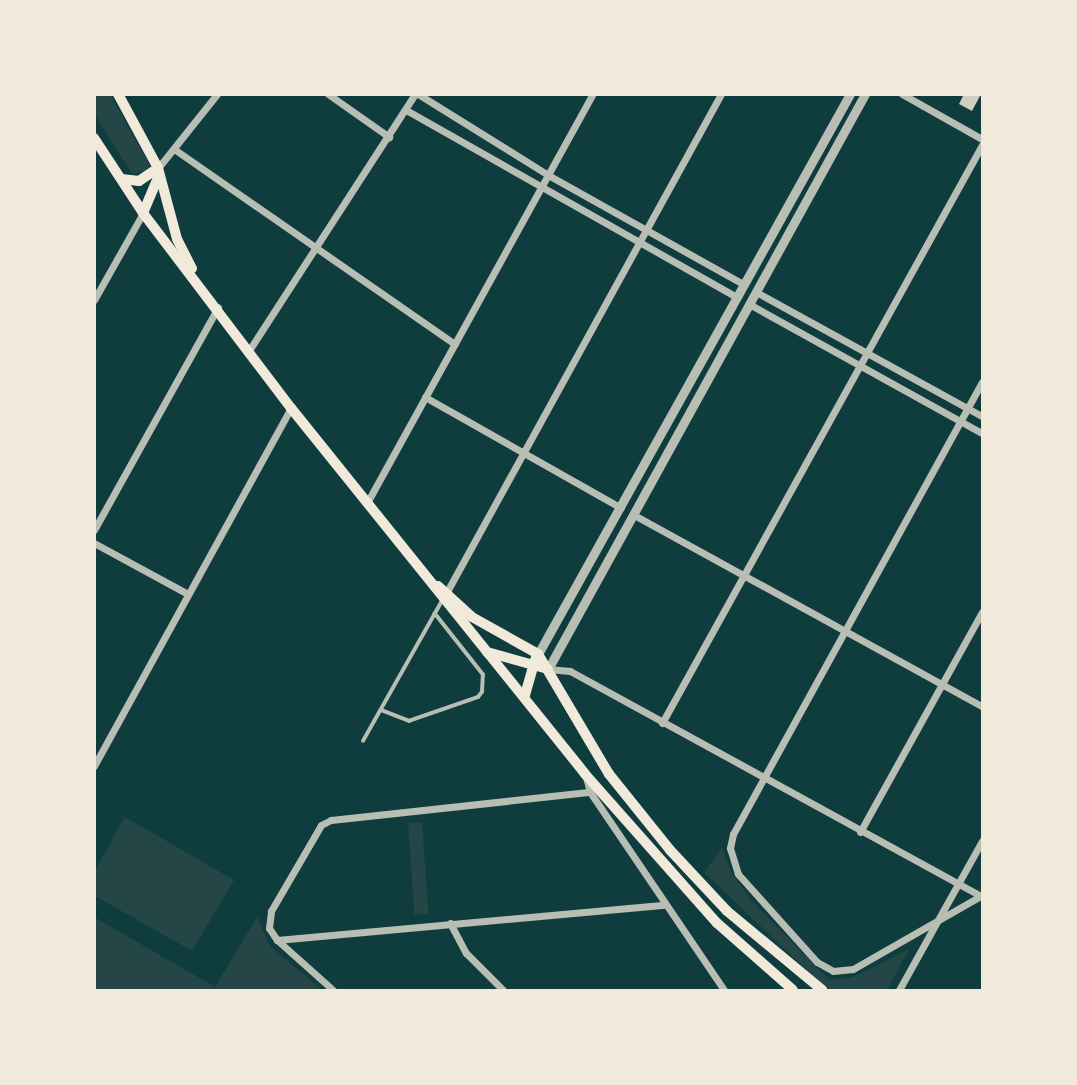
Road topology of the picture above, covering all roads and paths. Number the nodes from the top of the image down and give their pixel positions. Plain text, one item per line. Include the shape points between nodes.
1 (118, 94) edge
2 (218, 94) edge
3 (328, 94) edge
4 (417, 94) edge
5 (593, 94) edge
6 (720, 94) edge
7 (850, 94) edge
8 (865, 94) edge
9 (902, 94) edge
10 (406, 110) junction
11 (388, 136) junction
12 (94, 138) edge
13 (982, 139) edge
14 (982, 145) edge
15 (174, 149) junction
16 (158, 168) junction
17 (548, 175) junction
18 (122, 179) junction
19 (542, 187) junction
20 (144, 213) junction
21 (646, 231) junction
22 (639, 242) junction
23 (315, 248) junction
24 (743, 284) junction
25 (756, 292) junction
26 (737, 297) junction
27 (94, 300) edge
28 (749, 304) junction
29 (218, 308) junction
30 (455, 344) junction
31 (248, 352) junction
32 (869, 354) junction
33 (862, 366) junction
34 (982, 382) edge
35 (425, 397) junction
36 (291, 408) junction
37 (968, 408) junction
38 (982, 416) edge
39 (961, 421) junction
40 (982, 433) edge
41 (523, 453) junction
42 (368, 501) junction
43 (621, 508) junction
44 (634, 515) junction
45 (94, 530) edge
46 (94, 543) edge
47 (744, 576) junction
48 (186, 593) junction
49 (445, 596) junction
50 (982, 612) edge
51 (435, 614) junction
52 (844, 631) junction
53 (487, 652) junction
54 (536, 658) junction
55 (548, 669) junction
56 (570, 671) junction
57 (557, 684) junction
58 (942, 684) junction
59 (525, 695) junction
60 (982, 706) edge
61 (381, 710) junction
62 (662, 723) junction
63 (363, 741) dead end
64 (94, 766) edge
65 (585, 774) junction
66 (763, 779) junction
67 (590, 792) junction
68 (609, 811) junction
69 (860, 832) junction
70 (982, 841) edge
71 (959, 884) junction
72 (982, 896) edge
73 (664, 905) junction
74 (938, 922) junction
75 (450, 923) junction
76 (277, 940) junction
77 (333, 990) edge
78 (503, 990) edge
79 (724, 990) edge
80 (793, 990) edge
81 (822, 990) edge
82 (900, 990) edge

1 - 16 main road
2 - 15 street
3 - 11 street
4 - 10 street
4 - 17 street
5 - 17 street
6 - 21 street
7 - 24 street
8 - 25 street
9 - 13 street
10 - 11 street
10 - 19 street
11 - 23 street
12 - 18 main road
14 - 32 street
15 - 16 street
15 - 23 street
16 - 18 main road via 139,181
16 - 20 main road via 157,188
16 - 29 main road via 177,239
17 - 19 street
17 - 21 street
18 - 20 main road
19 - 22 street
19 - 30 street
20 - 27 street
20 - 29 main road
21 - 22 street
21 - 24 street
22 - 26 street
22 - 41 street
23 - 30 street
23 - 31 street
24 - 25 street
24 - 26 street
25 - 28 street
25 - 32 street
26 - 28 street
26 - 43 street
28 - 33 street
28 - 44 street
29 - 31 main road
29 - 45 street
30 - 35 street
31 - 36 main road
32 - 33 street
32 - 37 street
33 - 39 street
33 - 47 street
34 - 37 street
35 - 41 street
35 - 42 street
36 - 42 main road
36 - 48 street
37 - 38 street
37 - 39 street
39 - 40 street
39 - 52 street
41 - 43 street
41 - 49 street
42 - 49 main road
43 - 44 street
43 - 54 street
44 - 47 street
44 - 55 street
46 - 48 street
47 - 52 street
47 - 62 street
48 - 64 street
49 - 51 lane
49 - 53 main road
49 - 54 main road
50 - 58 street
51 - 61 lane
51 - 61 lane via 483,675 482,692 409,721
52 - 58 street
52 - 66 street
53 - 54 main road
53 - 59 main road
54 - 55 main road
54 - 59 main road
55 - 56 street
55 - 57 main road
56 - 57 street via 562,673
56 - 62 street
57 - 81 main road via 609,774 670,850 727,911
58 - 60 street
58 - 69 street
59 - 65 main road
61 - 63 lane
62 - 66 street
65 - 67 street
65 - 68 main road
66 - 69 street
66 - 74 street via 733,834 730,848 735,869 817,962 843,972
67 - 68 street
67 - 76 street via 321,825 271,911 270,928
68 - 73 street
68 - 80 main road via 717,923
69 - 71 street
70 - 71 street
71 - 72 street
71 - 74 street
72 - 74 street
73 - 75 street
73 - 79 street
74 - 82 street
75 - 76 street
75 - 78 street via 466,953
76 - 77 street

